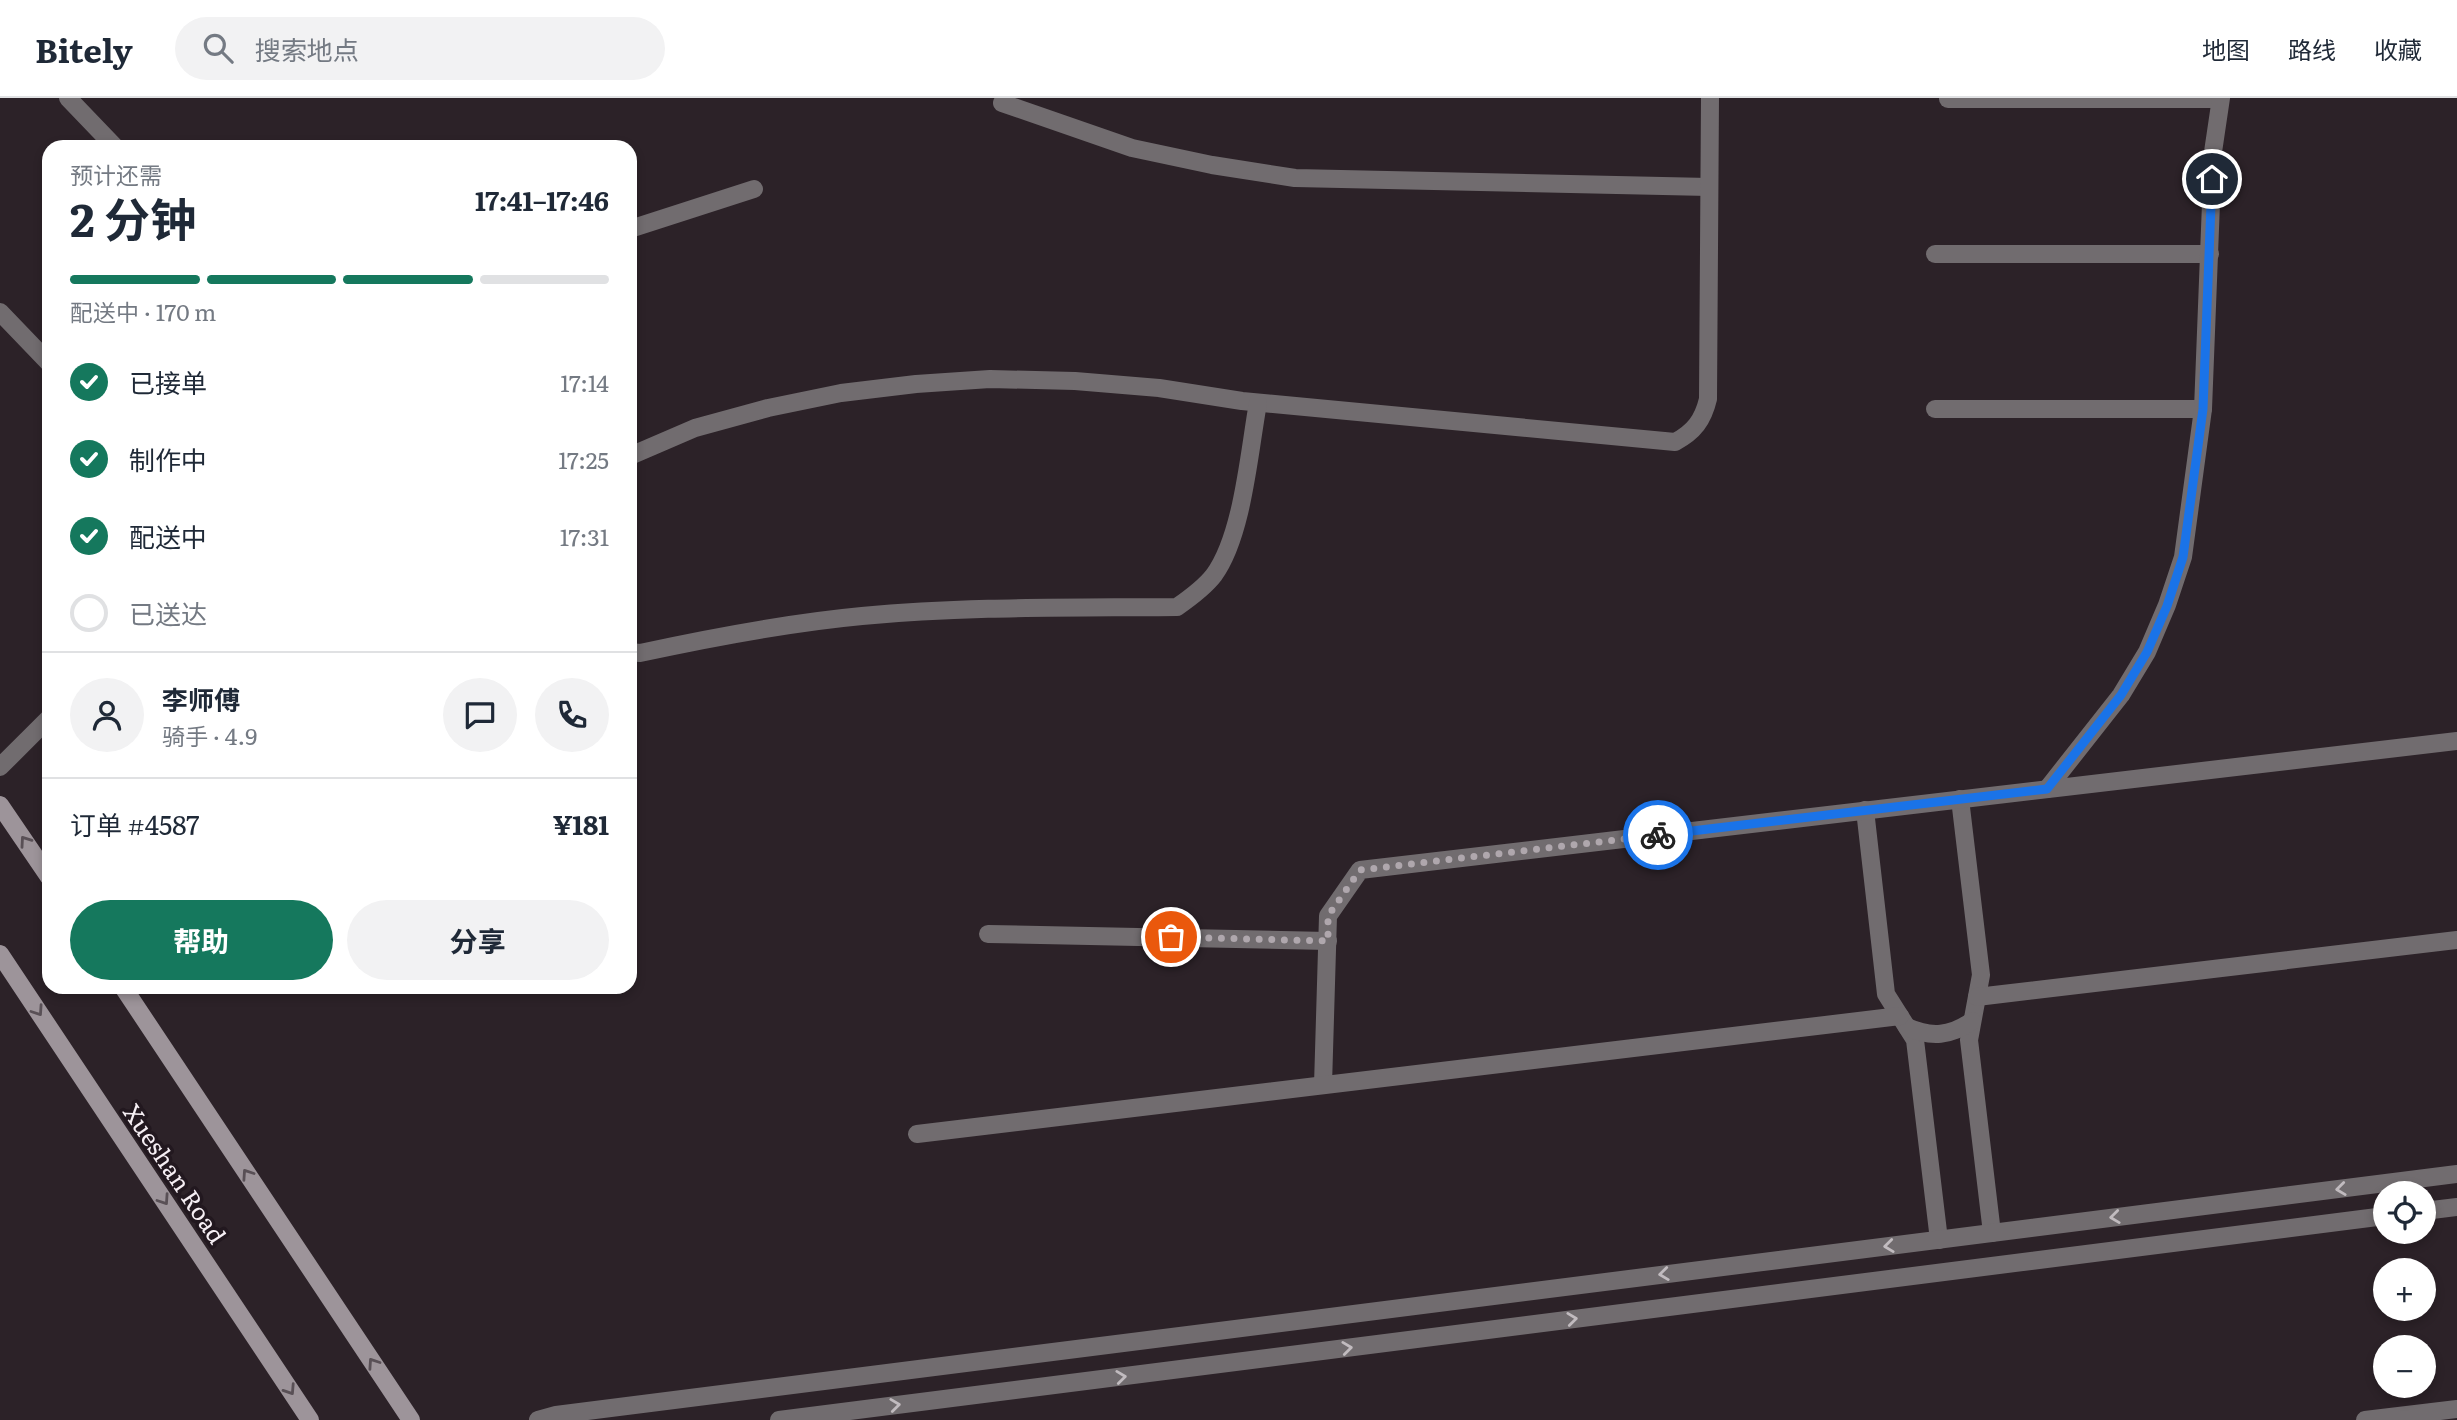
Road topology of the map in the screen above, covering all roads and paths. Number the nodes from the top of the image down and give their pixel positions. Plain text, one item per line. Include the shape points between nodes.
1 (68, 98) edge
2 (1710, 98) edge
3 (1948, 99) edge
4 (2221, 99) edge
5 (1002, 103) dead end
6 (109, 140) edge
7 (1709, 187) junction
8 (754, 189) dead end
9 (637, 227) edge
10 (1935, 254) dead end
11 (2210, 254) junction
12 (0, 312) edge
13 (42, 356) edge
14 (1258, 402) junction
15 (1935, 409) dead end
16 (2203, 409) junction
17 (637, 453) edge
18 (637, 653) edge
19 (42, 725) edge
20 (2457, 741) edge
21 (0, 767) edge
22 (2047, 789) junction
23 (1960, 799) junction
24 (0, 805) edge
25 (1865, 810) junction
26 (42, 867) edge
27 (988, 933) dead end
28 (2457, 940) edge
29 (1328, 941) junction
30 (0, 954) edge
31 (128, 994) edge
32 (1976, 997) junction
33 (1972, 1021) junction
34 (1904, 1022) junction
35 (1323, 1085) junction
36 (916, 1135) dead end
37 (2457, 1174) edge
38 (2457, 1207) edge
39 (2436, 1210) edge
40 (2373, 1218) edge
41 (1992, 1233) junction
42 (1939, 1240) junction
43 (2457, 1409) edge
44 (310, 1420) edge
45 (411, 1420) edge
46 (538, 1420) edge
47 (779, 1420) edge
48 (2365, 1420) edge

1 - 6 street
2 - 7 street
3 - 4 street
4 - 11 street via 2213,152
5 - 7 street via 1132,148 1295,178
7 - 14 street via 1708,398 1699,423 1675,442
8 - 9 street
10 - 11 street
11 - 16 street
12 - 13 street
14 - 17 street via 1075,381 990,379 916,384 768,408 695,428
14 - 18 street via 1226,556 1213,576 1177,607 860,616
15 - 16 street
16 - 22 street via 2183,557 2167,606 2121,695
19 - 21 street
20 - 22 street
22 - 23 street
23 - 25 street
23 - 32 street via 1981,975
26 -> 24 main road
25 - 29 street via 1360,870 1328,916
25 - 34 street via 1886,994
27 - 29 street
28 - 32 street
29 - 35 street
30 -> 44 main road, Xueshan Road
45 -> 31 main road
32 - 33 street
33 - 34 street via 1945,1034 1919,1033
33 - 41 street via 1969,1040
34 - 35 street
34 - 42 street via 1915,1040
35 - 36 street
37 -> 41 street
38 - 39 street
47 -> 40 street
41 - 42 street
42 -> 46 street
43 - 48 street

